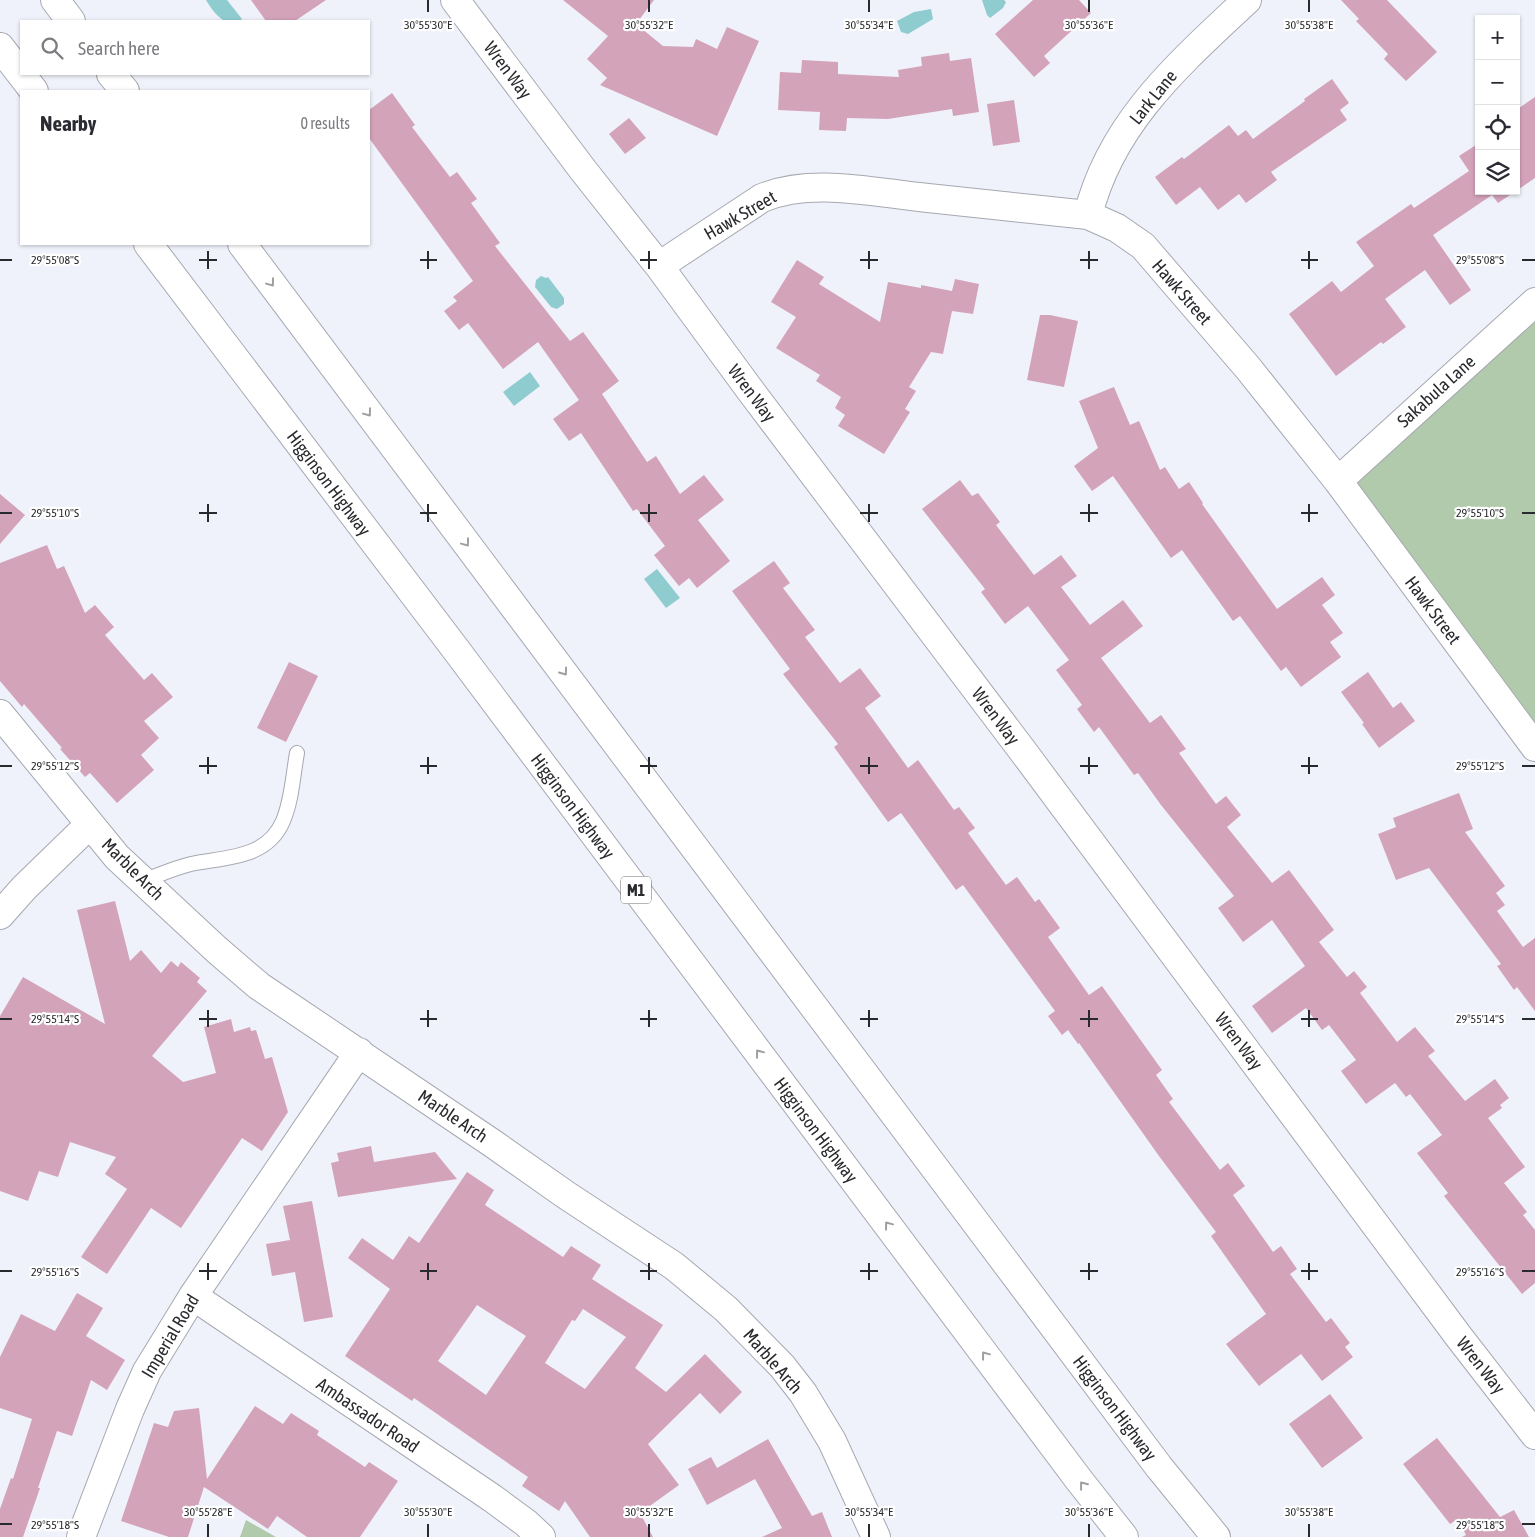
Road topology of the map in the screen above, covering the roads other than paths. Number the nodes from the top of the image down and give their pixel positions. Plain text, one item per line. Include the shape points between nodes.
1 (55, 0) edge
2 (455, 0) edge
3 (1247, 0) edge
4 (70, 20) edge
5 (0, 47) edge
6 (20, 73) edge
7 (22, 75) edge
8 (113, 75) edge
9 (33, 90) edge
10 (124, 90) edge
11 (1088, 215) junction
12 (149, 245) edge
13 (243, 245) edge
14 (659, 266) junction
15 (1535, 302) edge
16 (1338, 481) junction
17 (0, 714) edge
18 (1535, 747) edge
19 (297, 753) dead end
20 (90, 824) junction
21 (143, 881) junction
22 (0, 915) edge
23 (359, 1052) junction
24 (193, 1296) junction
25 (1535, 1434) edge
26 (81, 1537) edge
27 (541, 1537) edge
28 (876, 1537) edge
29 (1124, 1537) edge
30 (1216, 1537) edge

1 - 4 main road
2 - 14 main road, Wren Way
3 - 11 main road, Lark Lane via 1169,74 1142,107 1106,163
5 - 6 main road
7 - 9 main road
8 - 10 main road
11 - 14 main road, Hawk Street via 870,192 796,189 762,198
11 - 16 main road, Hawk Street via 1117,228 1143,246 1248,368
29 -> 12 main road, Higginson Highway / M1
13 -> 30 main road, Higginson Highway via 1159,1468
14 - 25 main road, Wren Way via 1459,1337
15 - 16 main road, Sakabula Lane
16 - 18 main road, Hawk Street
17 - 20 main road, Marble Arch
19 - 21 lane via 287,811 269,842 244,855 189,864
20 - 21 main road, Marble Arch via 117,857
20 - 22 main road
21 - 23 main road, Marble Arch via 259,986
23 - 24 main road, Imperial Road
23 - 28 main road, Marble Arch via 674,1266 726,1309 782,1366 803,1393 832,1441
24 - 26 main road, Imperial Road via 147,1371
24 - 27 main road, Ambassador Road via 492,1498

